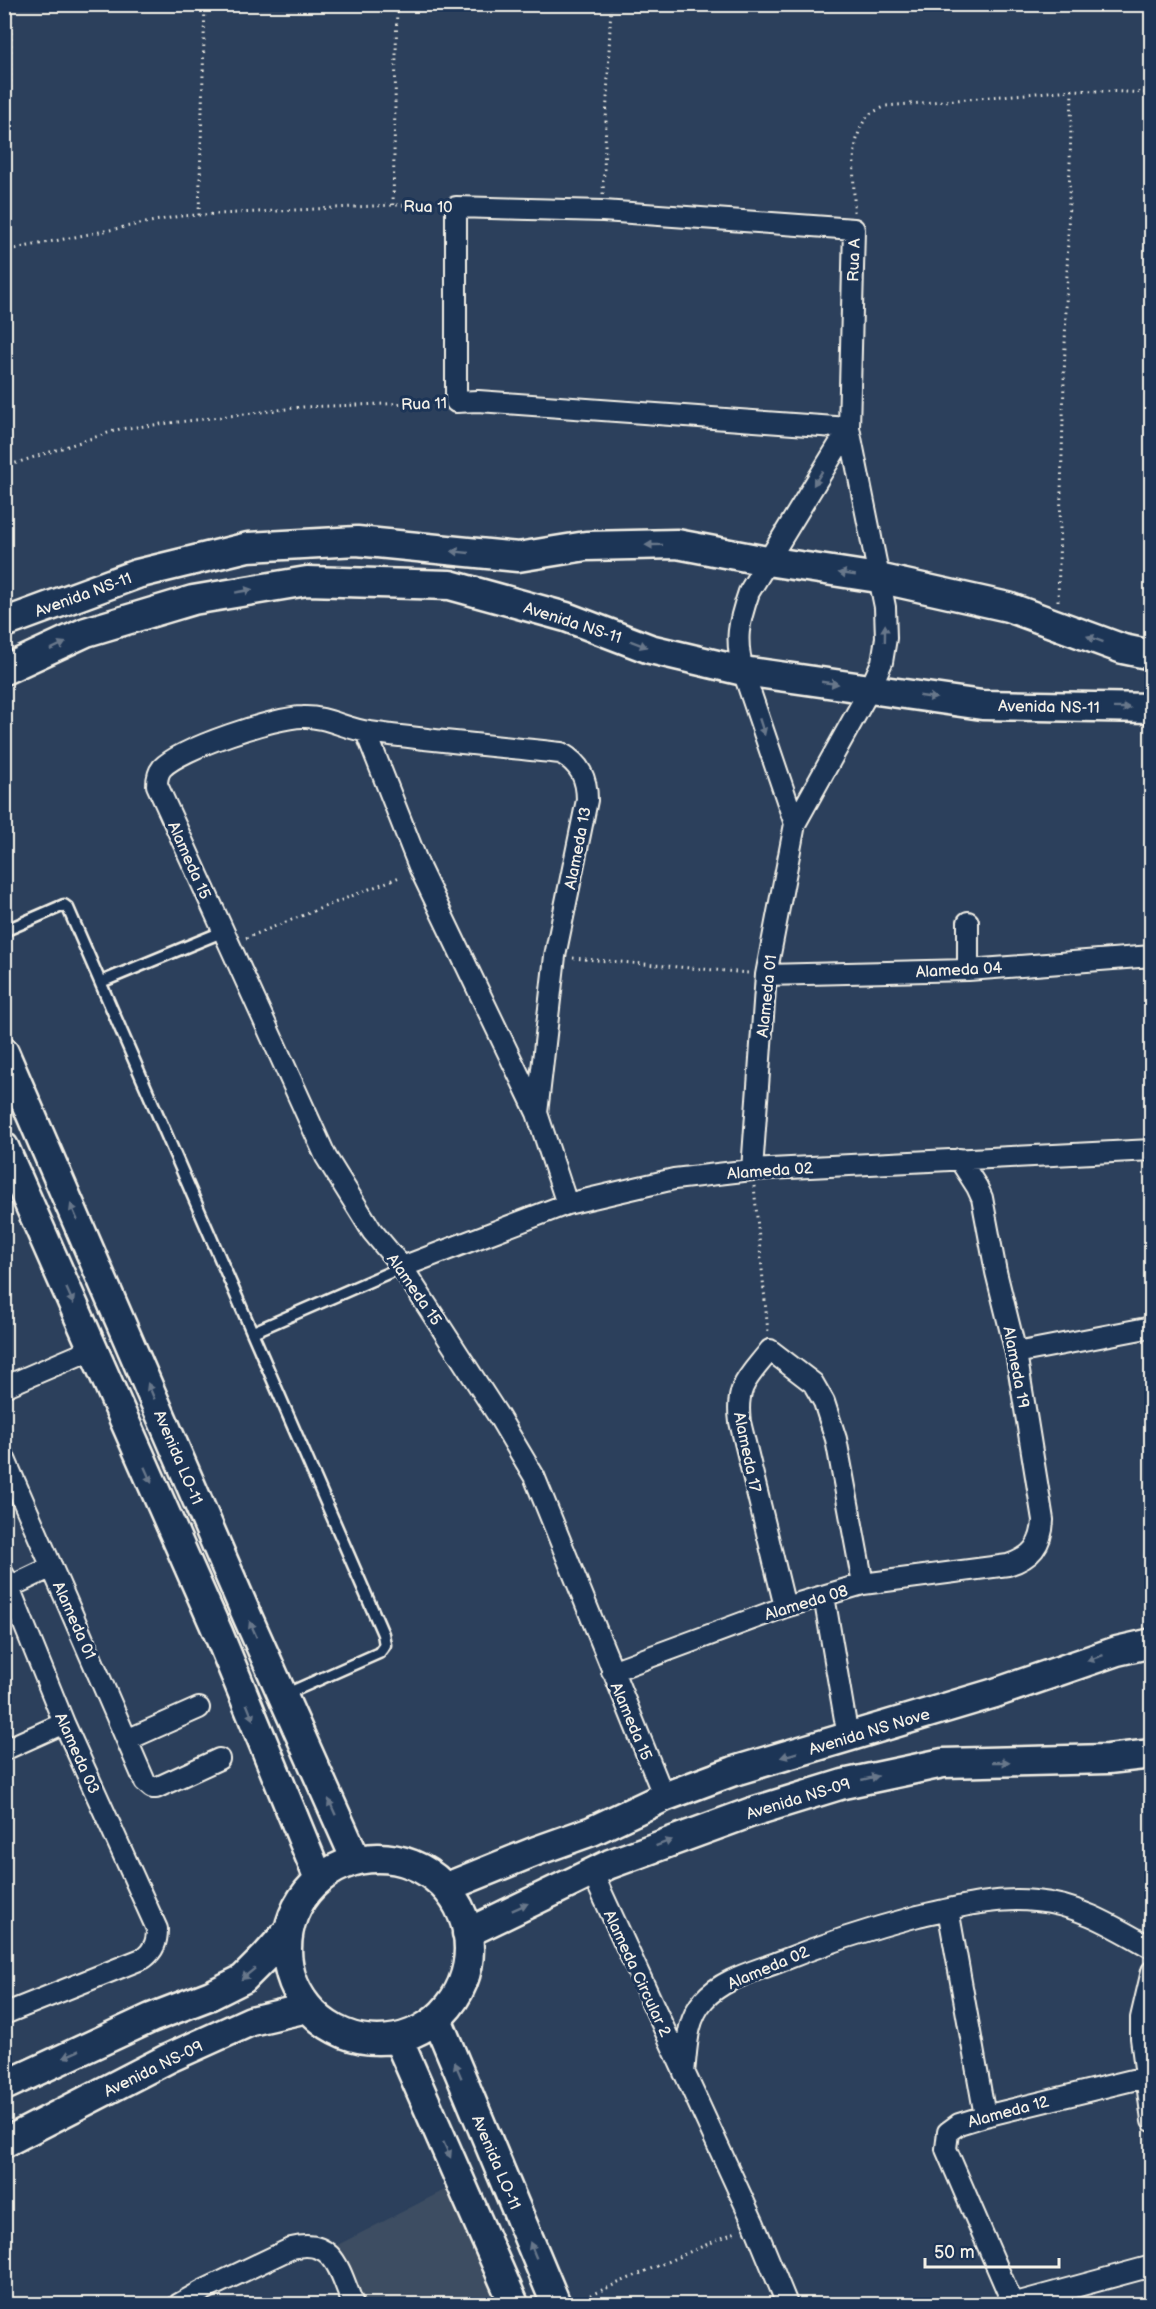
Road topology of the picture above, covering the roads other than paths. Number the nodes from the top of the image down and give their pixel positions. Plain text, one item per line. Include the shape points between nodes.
1 (854, 229) joint
2 (456, 402) joint
3 (849, 428) junction
4 (767, 561) junction
5 (878, 579) junction
6 (4, 622) edge
7 (1152, 655) edge
8 (4, 670) edge
9 (743, 671) junction
10 (870, 689) junction
11 (1152, 708) edge
12 (366, 732) junction
13 (157, 785) joint
14 (795, 824) junction
15 (969, 922) dead end
16 (4, 931) edge
17 (225, 938) junction
18 (1152, 956) edge
19 (968, 970) junction
20 (766, 975) junction
21 (101, 982) junction
22 (4, 1052) edge
23 (537, 1113) junction
24 (4, 1147) edge
25 (1152, 1150) edge
26 (959, 1159) junction
27 (752, 1170) junction
28 (567, 1204) junction
29 (402, 1267) junction
30 (1152, 1327) edge
31 (253, 1332) junction
32 (93, 1349) junction
33 (1016, 1353) junction
34 (4, 1387) edge
35 (4, 1457) edge
36 (1008, 1565) joint
37 (51, 1567) junction
38 (7, 1581) edge
39 (863, 1584) junction
40 (824, 1596) junction
41 (785, 1607) junction
42 (1152, 1643) edge
43 (612, 1671) junction
44 (282, 1696) junction
45 (199, 1708) dead end
46 (64, 1723) junction
47 (848, 1737) junction
48 (127, 1740) junction
49 (4, 1750) edge
50 (1152, 1754) edge
51 (219, 1759) dead end
52 (664, 1797) junction
53 (356, 1860) junction
54 (592, 1872) junction
55 (319, 1879) junction
56 (447, 1887) junction
57 (948, 1909) junction
58 (288, 1931) junction
59 (467, 1933) junction
60 (1152, 1948) edge
61 (1152, 1971) edge
62 (307, 2008) junction
63 (4, 2014) edge
64 (437, 2019) junction
65 (398, 2039) junction
66 (684, 2073) junction
67 (1145, 2077) junction
68 (4, 2086) edge
69 (985, 2116) junction
70 (1152, 2121) edge
71 (4, 2143) edge
72 (1152, 2266) edge
73 (567, 2302) edge
74 (179, 2304) edge
75 (353, 2304) edge
76 (514, 2304) edge
77 (787, 2304) edge
78 (1012, 2304) edge

1 - 2 street, Rua 10 via 603,211 456,207
1 - 3 street, Rua A
2 - 3 street, Rua 11
3 -> 4 street
3 - 5 street, Rua A
5 -> 4 street, Avenida NS-11
4 -> 6 street, Avenida NS-11 via 677,544 586,546 518,557 357,541 248,547 137,574
4 - 9 street via 740,618 737,647
7 -> 5 street, Avenida NS-11 via 1123,649 1008,607
10 -> 5 street, Rua A via 882,662 886,638 885,607
8 -> 9 street, Avenida NS-11 via 86,632 193,600 307,580 450,585 566,617 650,649
9 -> 10 street, Avenida NS-11
9 -> 14 street
10 -> 11 street, Avenida NS-11 via 982,705
10 - 14 street, Rua A
12 - 13 street, Alameda 13 via 318,718 283,718 188,750 164,766
12 - 23 street, Alameda 13 via 420,869
12 - 23 street, Alameda 13 via 561,753 578,766 585,778 587,800 555,956
13 - 17 street, Alameda 15
14 - 20 street, Alameda 01
15 - 19 street
16 - 21 lane via 67,906
17 - 21 lane
17 - 29 street, Alameda 15 via 326,1157 372,1232
18 - 19 street, Alameda 04
19 - 20 street, Alameda 04
20 - 27 street, Alameda 01
21 - 31 lane
44 -> 22 street, Avenida LO-11
23 - 28 street, Alameda 13
24 -> 32 street
25 - 26 street, Alameda 02
26 - 27 street, Alameda 02
26 - 33 street, Alameda 19 via 982,1198
27 - 28 street, Alameda 02 via 674,1179
28 - 29 street, Alameda 02
29 - 31 lane
29 - 43 street, Alameda 15 via 534,1476
30 - 33 street
31 - 44 lane via 384,1634 385,1645 379,1653
32 - 34 street
32 -> 55 street via 219,1635
33 - 36 street, Alameda 19 via 1042,1533 1031,1554
35 - 37 street, Alameda 01
36 - 39 street, Alameda 08
37 - 38 street
37 - 48 street, Alameda 01
38 - 46 street, Alameda 03
39 - 40 street, Alameda 08
39 - 41 street, Alameda 17 via 836,1439 824,1402 813,1383 770,1350 741,1387 738,1407
40 - 41 street, Alameda 08
40 - 47 street
41 - 43 street, Alameda 08
42 -> 47 street, Avenida NS Nove
43 - 52 street, Alameda 15
53 -> 44 street, Avenida LO-11
45 - 48 street
46 - 49 street
46 - 63 street, Alameda 03 via 157,1929 157,1939 144,1958
47 -> 52 street, Avenida NS Nove via 734,1771
48 - 51 street, Alameda 01 via 145,1782 152,1788
54 -> 50 street, Avenida NS-09 via 752,1812 843,1784 913,1768 943,1763 1108,1759
52 - 56 street, Avenida NS Nove via 592,1831
53 - 55 street
53 - 56 street via 383,1858 410,1864
59 -> 54 street, Avenida NS-09
54 - 66 street, Alameda Circular 2
55 - 58 street via 299,1902
56 - 59 street
57 - 60 street, Alameda 02 via 1005,1899 1037,1901 1095,1916
57 - 66 street, Alameda 02 via 831,1941 726,1983 704,2000 695,2014 688,2031
57 - 69 street
58 - 62 street via 287,1962
58 -> 68 street via 243,1979
59 - 64 street via 468,1965 457,1995
61 - 67 street via 1141,2018
62 - 65 street via 326,2025 348,2036 373,2041
62 - 71 street, Avenida NS-09 via 251,2021 169,2058
64 - 65 street
73 -> 64 street, Avenida LO-11
65 -> 76 street
66 - 77 street
67 - 69 street, Alameda 12
67 - 70 street
69 - 78 street, Alameda 12 via 948,2132 946,2150
72 - 78 street
74 - 75 street via 306,2244 318,2246 335,2262

